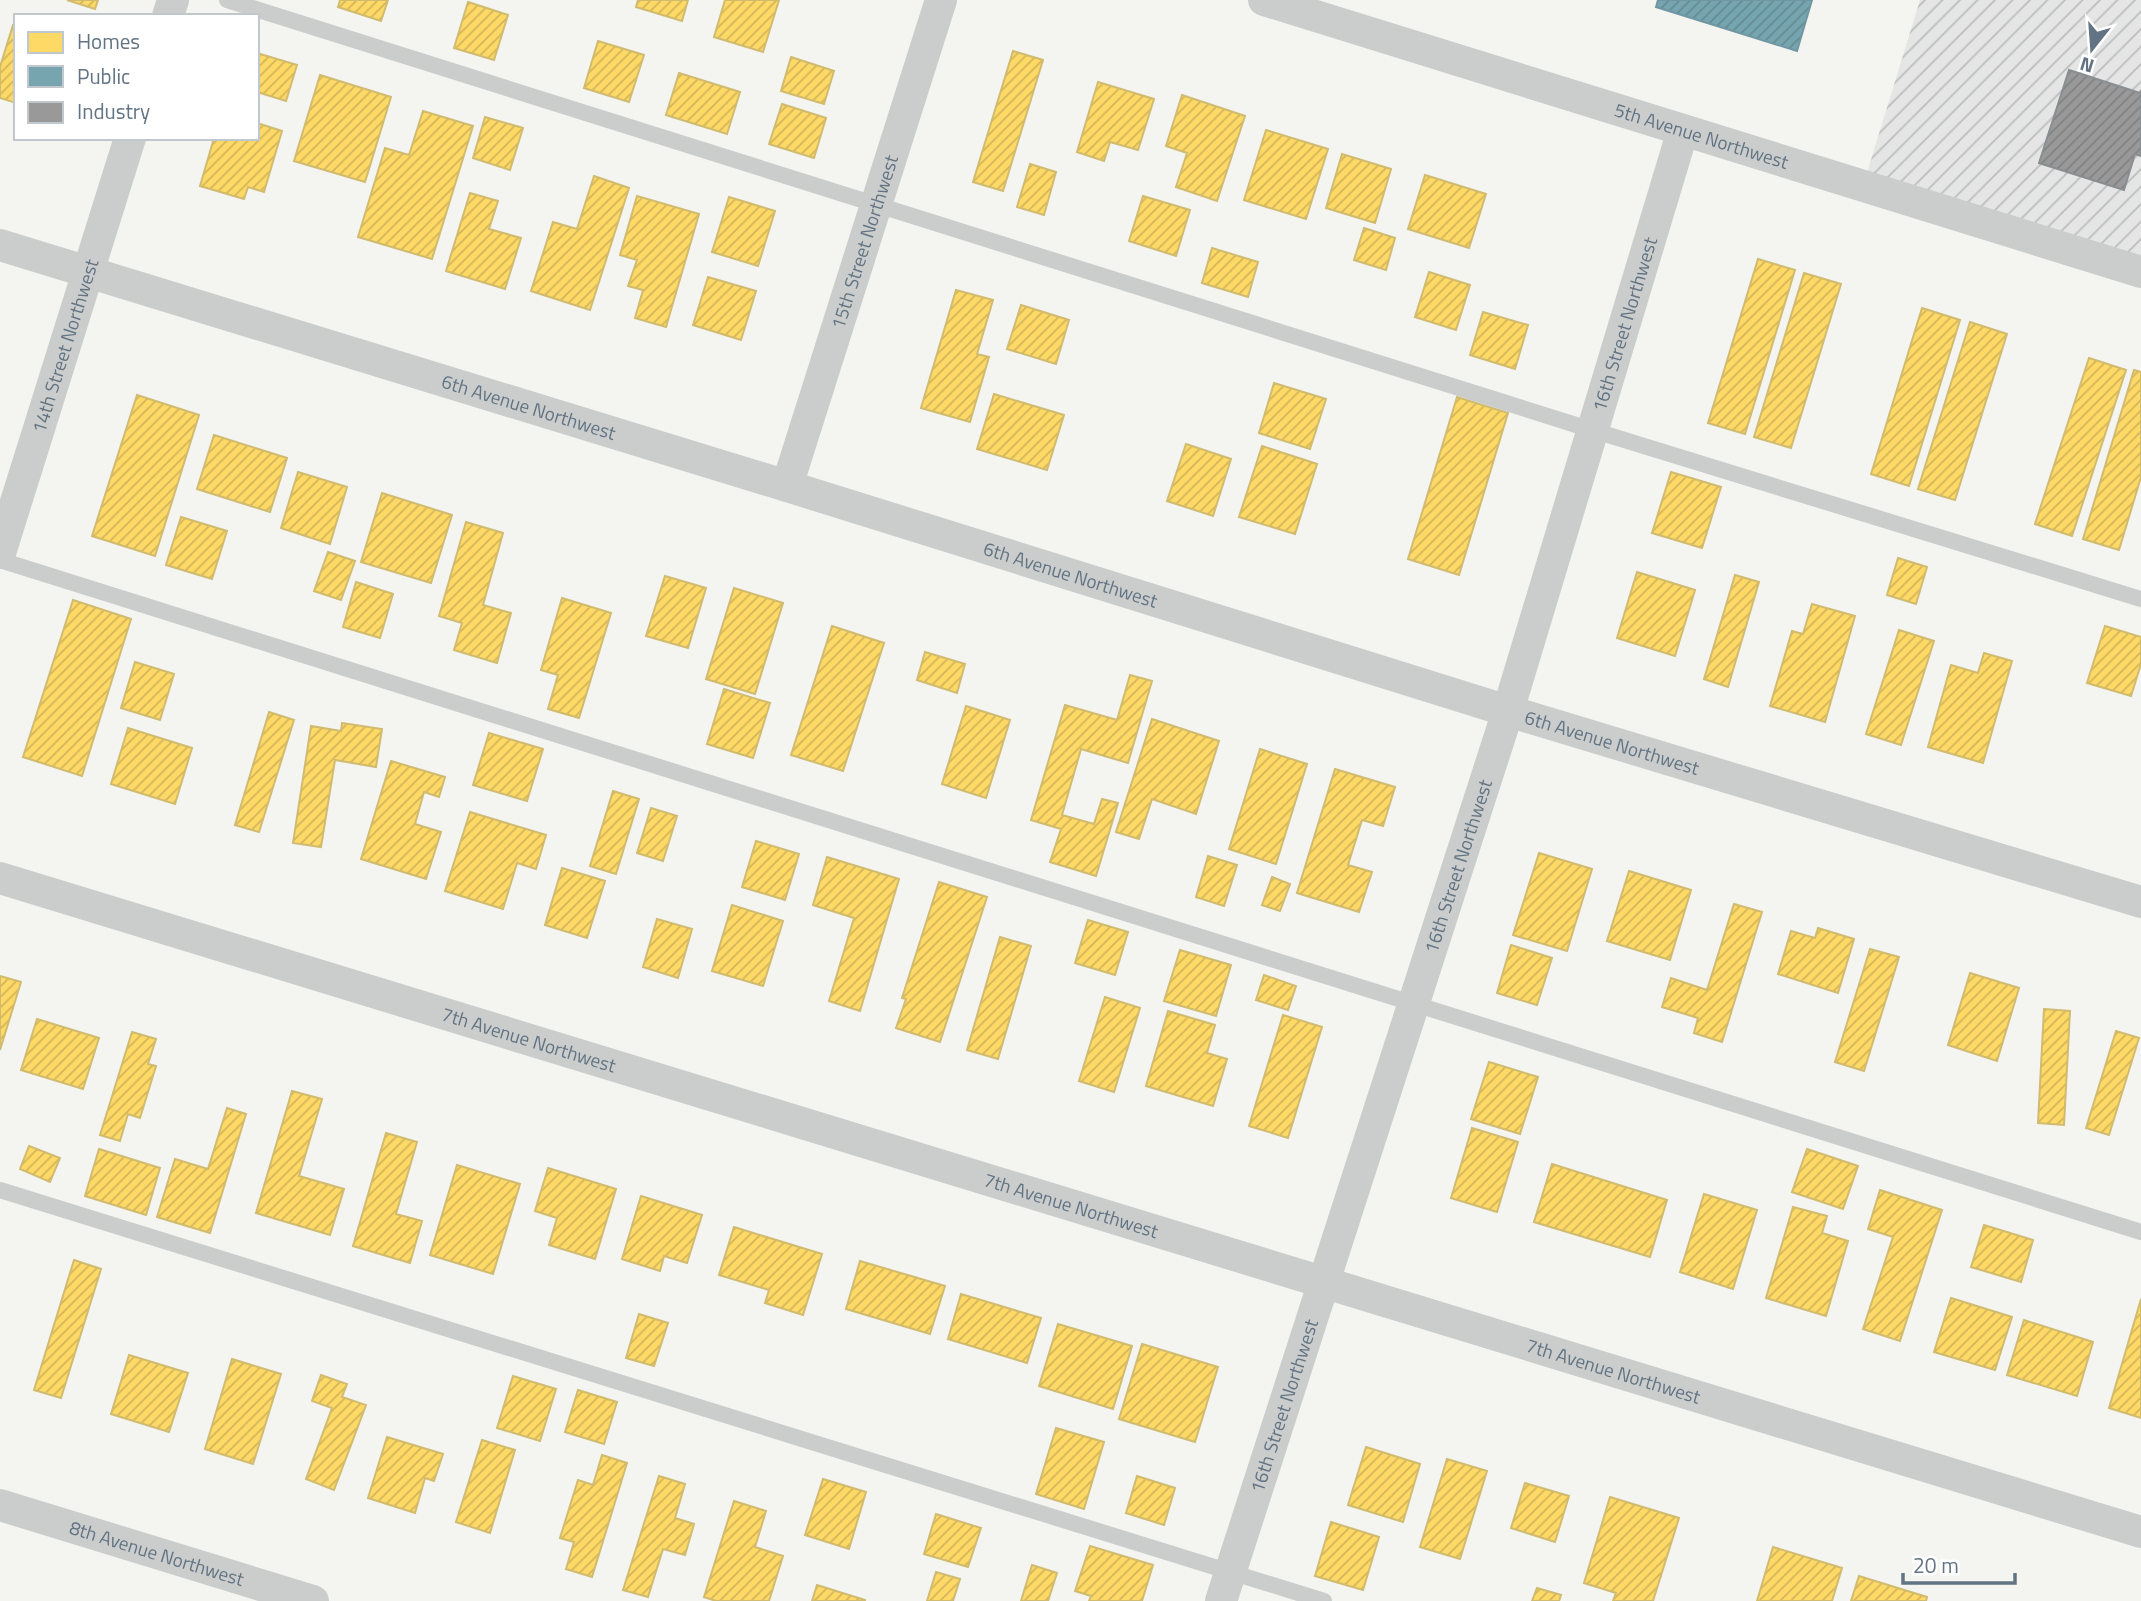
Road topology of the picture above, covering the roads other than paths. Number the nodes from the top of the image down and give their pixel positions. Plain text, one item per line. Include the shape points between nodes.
1 (227, 0) edge
2 (941, 0) edge
3 (1264, 0) edge
4 (1683, 130) junction
5 (129, 140) edge
6 (876, 204) junction
7 (0, 245) edge
8 (2141, 272) edge
9 (89, 273) junction
10 (1592, 430) junction
11 (787, 486) junction
12 (0, 553) edge
13 (0, 560) edge
14 (2141, 599) edge
15 (1508, 711) junction
16 (0, 878) edge
17 (2141, 902) edge
18 (1413, 1004) junction
19 (0, 1190) edge
20 (2141, 1232) edge
21 (1323, 1281) junction
22 (0, 1505) edge
23 (2141, 1532) edge
24 (1226, 1587) edge
25 (313, 1601) edge
26 (1324, 1601) edge

1 - 6 lane
2 - 6 street, 15th Street Northwest
3 - 4 street, 5th Avenue Northwest
4 - 8 street, 5th Avenue Northwest
4 - 10 street, 16th Street Northwest
5 - 9 street, 14th Street Northwest
6 - 10 lane
6 - 11 street, 15th Street Northwest
7 - 9 street, 6th Avenue Northwest
9 - 11 street, 6th Avenue Northwest
9 - 12 street, 14th Street Northwest
10 - 14 lane
10 - 15 street, 16th Street Northwest
11 - 15 street, 6th Avenue Northwest
13 - 18 lane
15 - 17 street, 6th Avenue Northwest
15 - 18 street, 16th Street Northwest
16 - 21 street, 7th Avenue Northwest
18 - 20 lane
18 - 21 street, 16th Street Northwest
19 - 24 lane
21 - 23 street, 7th Avenue Northwest
21 - 24 street, 16th Street Northwest
22 - 25 street, 8th Avenue Northwest
24 - 26 lane

